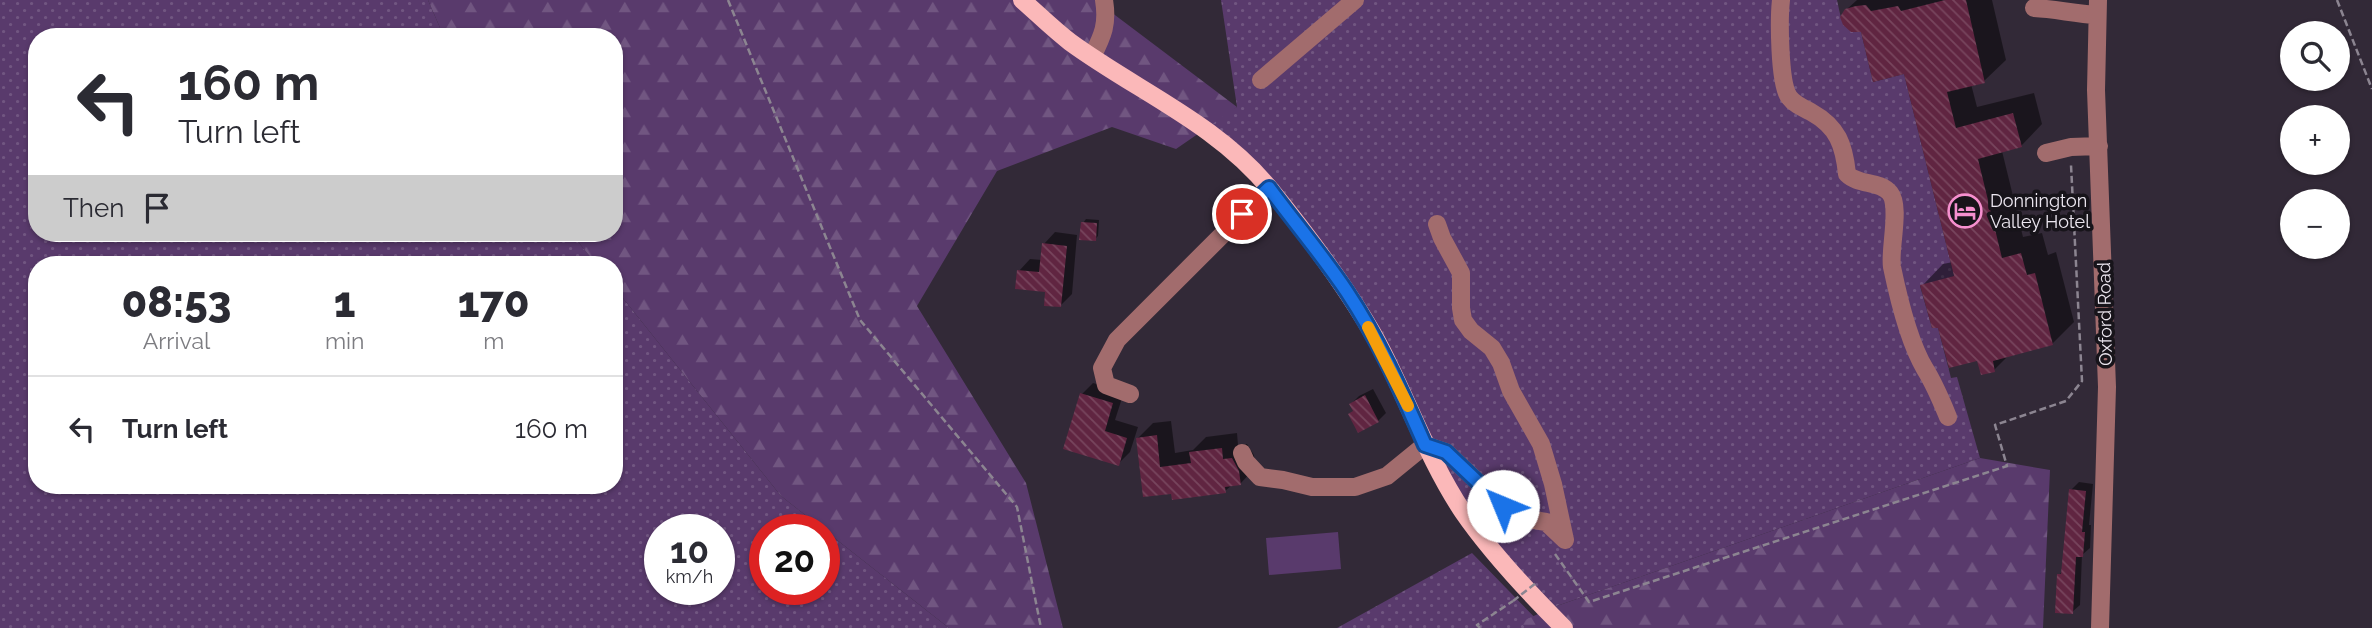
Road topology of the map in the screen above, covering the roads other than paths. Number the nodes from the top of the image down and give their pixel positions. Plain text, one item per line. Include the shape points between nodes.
1 (1022, 0) edge
2 (1104, 0) edge
3 (1355, 0) edge
4 (1781, 0) edge
5 (2098, 7) edge
6 (2034, 8) dead end
7 (1092, 57) junction
8 (1261, 80) dead end
9 (2099, 146) junction
10 (2046, 152) dead end
11 (1269, 188) junction
12 (1437, 223) dead end
13 (1130, 394) dead end
14 (1948, 417) dead end
15 (1425, 445) junction
16 (1242, 453) dead end
17 (1564, 628) edge
18 (2100, 628) edge

1 - 7 main road
2 - 7 street via 1104,33
3 - 8 street
4 - 14 street via 1783,70 1789,98 1839,135 1847,174 1854,181 1881,187 1893,200 1892,260 1898,290 1916,346
5 - 6 street via 2074,14
5 - 9 street, Oxford Road
7 - 11 main road via 1202,125
9 - 10 street
9 - 18 street, Oxford Road via 2107,387
11 - 13 street via 1117,340 1102,368 1106,385
11 - 15 main road via 1360,314
12 - 15 street via 1461,273 1463,320 1492,348 1541,444 1565,540 1546,522 1515,517 1446,452
15 - 16 street via 1387,476 1355,487 1312,487 1260,477
15 - 17 main road via 1478,532

